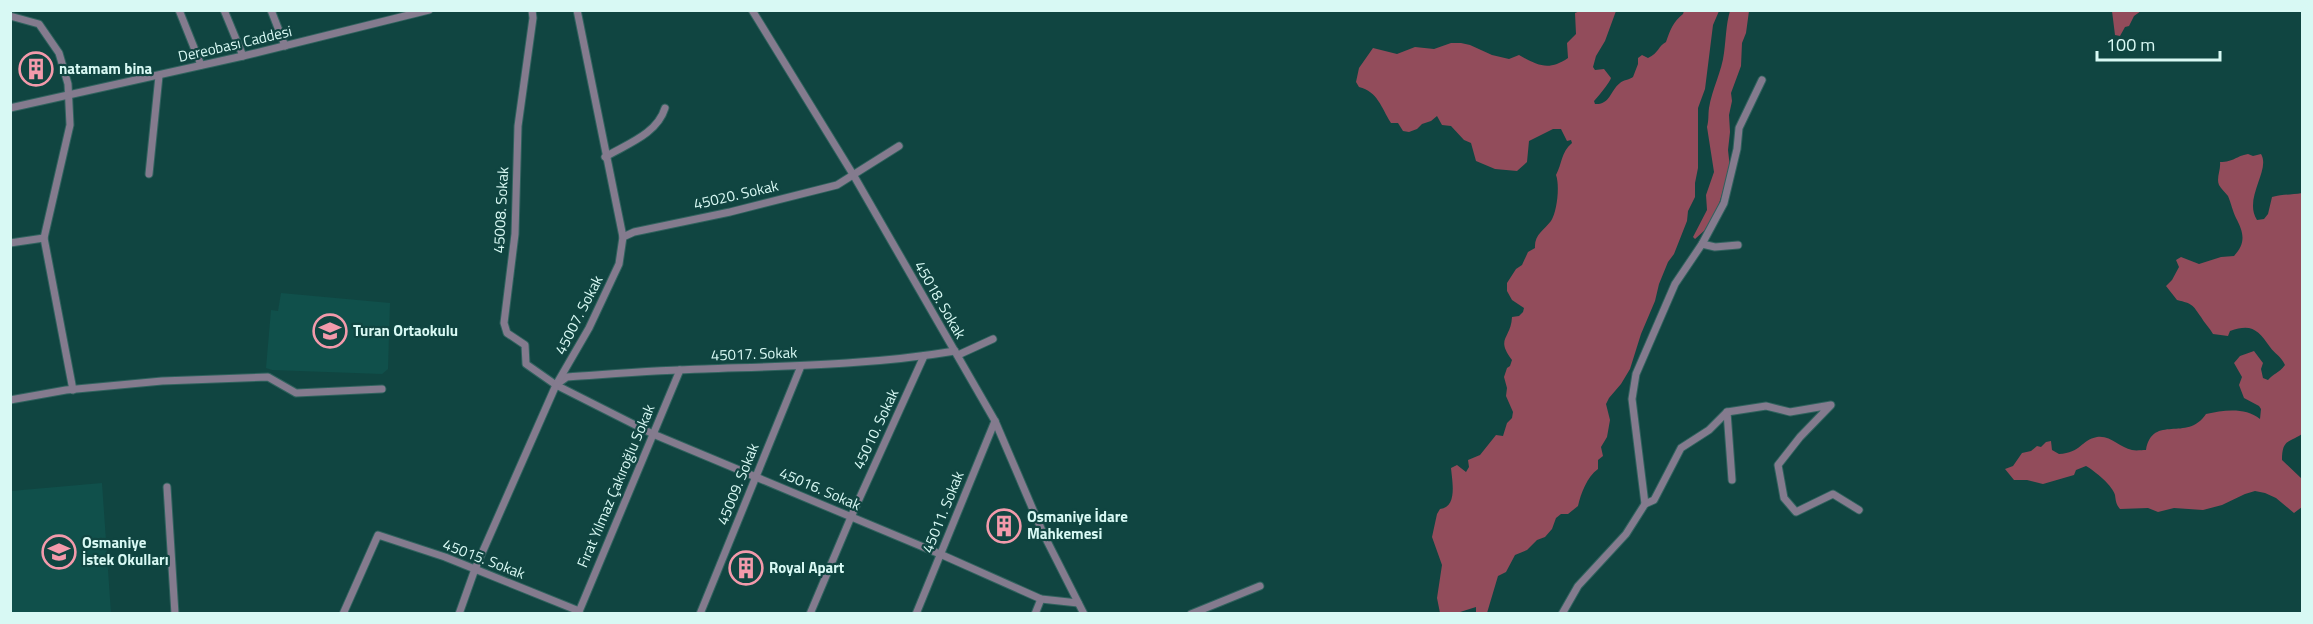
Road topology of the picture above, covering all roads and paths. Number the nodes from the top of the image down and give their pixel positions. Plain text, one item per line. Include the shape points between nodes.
1 (179, 10) edge
2 (224, 10) edge
3 (271, 10) edge
4 (429, 10) edge
5 (532, 10) edge
6 (576, 10) edge
7 (752, 10) edge
8 (10, 16) edge
9 (285, 46) junction
10 (243, 56) junction
11 (201, 65) junction
12 (159, 76) junction
13 (1762, 80) dead end
14 (68, 96) junction
15 (10, 108) edge
16 (665, 108) dead end
17 (899, 146) dead end
18 (605, 157) junction
19 (149, 174) dead end
20 (854, 176) junction
21 (622, 237) junction
22 (44, 238) junction
23 (10, 243) edge
24 (1702, 244) junction
25 (1738, 245) dead end
26 (993, 339) dead end
27 (956, 353) junction
28 (924, 356) junction
29 (801, 366) junction
30 (680, 370) junction
31 (556, 385) junction
32 (382, 389) dead end
33 (74, 390) junction
34 (10, 400) edge
35 (1727, 412) junction
36 (995, 421) junction
37 (653, 434) junction
38 (756, 477) junction
39 (1732, 480) dead end
40 (167, 487) dead end
41 (1645, 504) junction
42 (1859, 510) dead end
43 (851, 517) junction
44 (940, 554) junction
45 (475, 569) junction
46 (1260, 586) dead end
47 (1041, 599) junction
48 (1078, 603) junction
49 (578, 612) edge
50 (175, 614) edge
51 (343, 614) edge
52 (459, 614) edge
53 (700, 614) edge
54 (810, 614) edge
55 (916, 614) edge
56 (1035, 614) edge
57 (1084, 614) edge
58 (1191, 614) edge
59 (1562, 614) edge

1 - 11 street
2 - 10 street
3 - 9 street
4 - 9 street, Dereobası Caddesi
5 - 31 street, 45008. Sokak via 518,126 515,234 504,323 507,333 525,345 526,364
6 - 18 street, 45007. Sokak
7 - 20 street, 45018. Sokak
8 - 14 street via 39,24 59,53
9 - 10 street, Dereobası Caddesi
10 - 11 street, Dereobası Caddesi
11 - 12 street, Dereobası Caddesi
12 - 14 street, Dereobası Caddesi
12 - 19 street
13 - 24 street via 1739,128 1724,203
14 - 15 street, Dereobası Caddesi
14 - 22 street via 70,126
16 - 18 street via 661,120 648,133
17 - 20 street, 45020. Sokak
18 - 21 street, 45007. Sokak
20 - 21 street, 45020. Sokak via 837,185
20 - 27 street, 45018. Sokak
21 - 31 street, 45007. Sokak via 619,264
22 - 23 street
22 - 33 street
24 - 25 street
24 - 41 street via 1675,284 1636,374 1632,399
26 - 27 street, 45017. Sokak
27 - 28 street, 45017. Sokak
27 - 36 street, 45018. Sokak
28 - 29 street, 45017. Sokak
28 - 43 street, 45010. Sokak
29 - 30 street, 45017. Sokak
29 - 38 street, 45009. Sokak
30 - 31 street, 45017. Sokak via 567,377
30 - 37 street, Fırat Yılmaz Çakıroğlu Sokak
31 - 37 street, 45016. Sokak
31 - 45 street, 45007. Sokak
32 - 33 street via 296,393 268,377 162,381
33 - 34 street
35 - 39 street
35 - 41 street via 1709,430 1681,447 1654,500
35 - 42 street via 1766,406 1790,412 1832,405 1778,465 1784,498 1796,512 1833,494
36 - 44 street, 45011. Sokak
36 - 48 street, 45018. Sokak
37 - 38 street, 45016. Sokak
37 - 49 street, Fırat Yılmaz Çakıroğlu Sokak
38 - 43 street, 45016. Sokak
38 - 53 street, 45009. Sokak
40 - 50 street
41 - 59 street via 1626,534 1578,586
43 - 44 street, 45016. Sokak
43 - 54 street, 45010. Sokak
44 - 47 street, 45016. Sokak
44 - 55 street, 45011. Sokak
45 - 49 street, 45015. Sokak
45 - 51 street, 45015. Sokak via 378,535
45 - 52 street, 45007. Sokak
46 - 58 street
47 - 48 street, 45016. Sokak
47 - 56 street
48 - 57 street, 45018. Sokak

